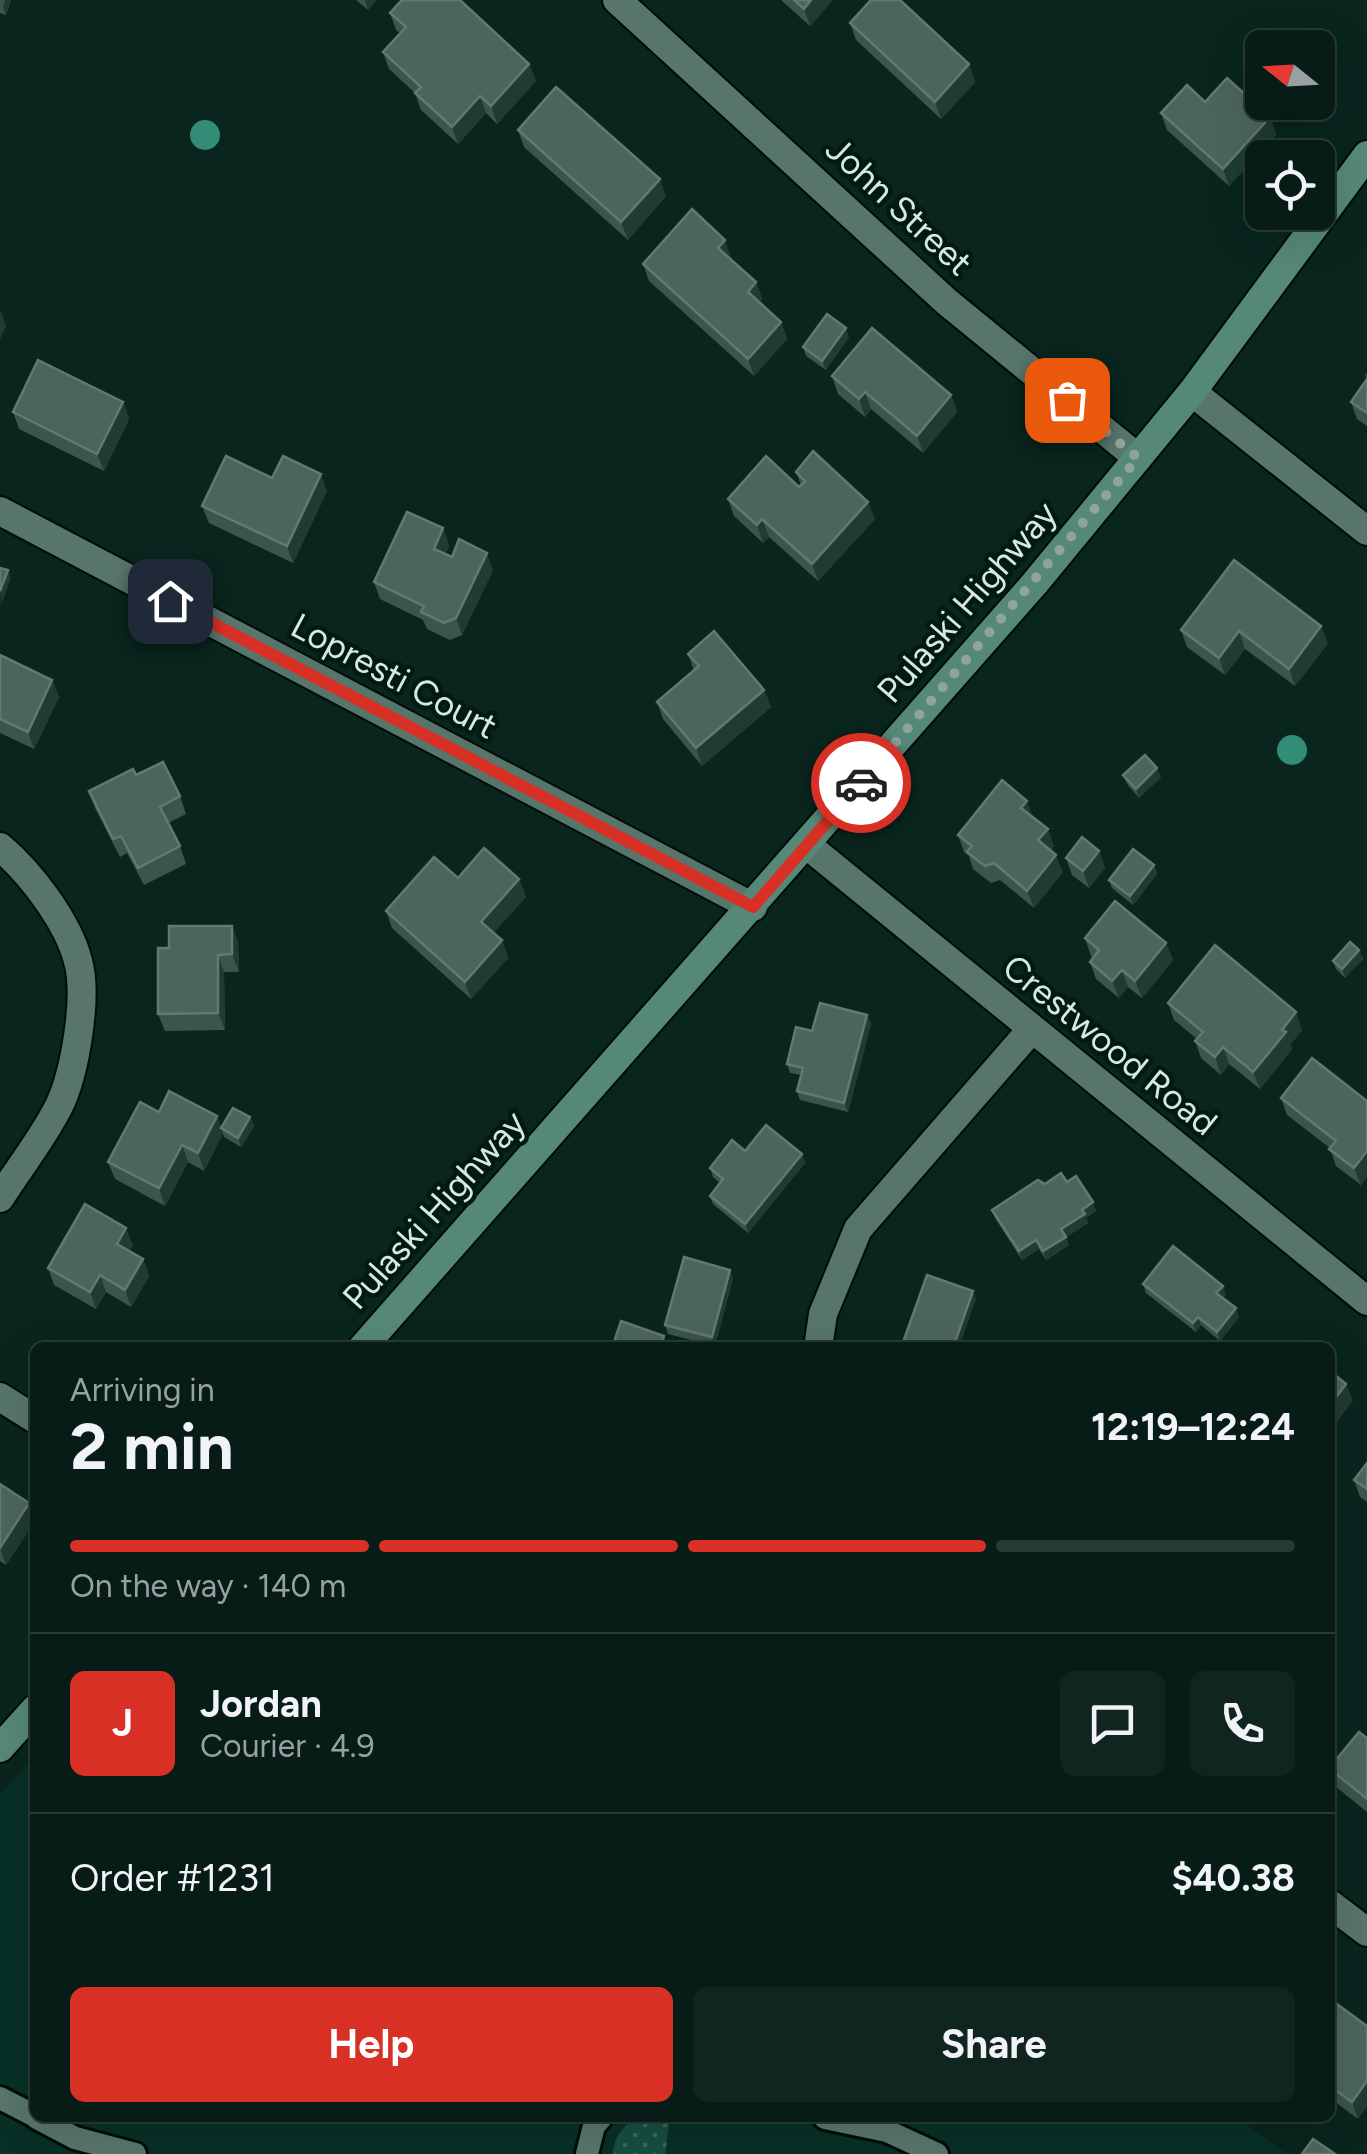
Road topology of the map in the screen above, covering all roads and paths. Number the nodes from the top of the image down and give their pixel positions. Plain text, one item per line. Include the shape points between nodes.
1 (617, 0) edge
2 (1367, 155) edge
3 (1192, 392) junction
4 (1138, 458) junction
5 (0, 511) edge
6 (1367, 532) edge
7 (807, 844) junction
8 (0, 847) edge
9 (753, 907) junction
10 (1031, 1030) junction
11 (0, 1198) edge
12 (1367, 1301) edge
13 (367, 1342) edge
14 (819, 1342) edge
15 (0, 1397) edge
16 (30, 1416) edge
17 (30, 1715) edge
18 (0, 1748) edge
19 (1335, 1908) edge
20 (1367, 1932) edge
21 (0, 2098) edge
22 (30, 2114) edge
23 (45, 2122) edge
24 (598, 2122) edge
25 (844, 2122) edge
26 (135, 2154) edge
27 (586, 2154) edge
28 (937, 2154) edge

1 - 4 street, John Street via 947,302
2 - 3 main road, Pulaski Highway
3 - 4 main road, Pulaski Highway
3 - 6 street
4 - 7 main road, Pulaski Highway
5 - 9 street, Lopresti Court
7 - 9 main road, Pulaski Highway
7 - 10 street, Crestwood Road
8 - 11 street via 20,863 56,914 79,962 80,1025 58,1106
9 - 13 main road, Pulaski Highway
10 - 12 street, Crestwood Road
10 - 14 street via 858,1229 823,1314
15 - 16 street
17 - 18 main road
19 - 20 street
21 - 22 lane
23 - 26 lane via 75,2138
24 - 27 lane
25 - 28 lane via 887,2131

